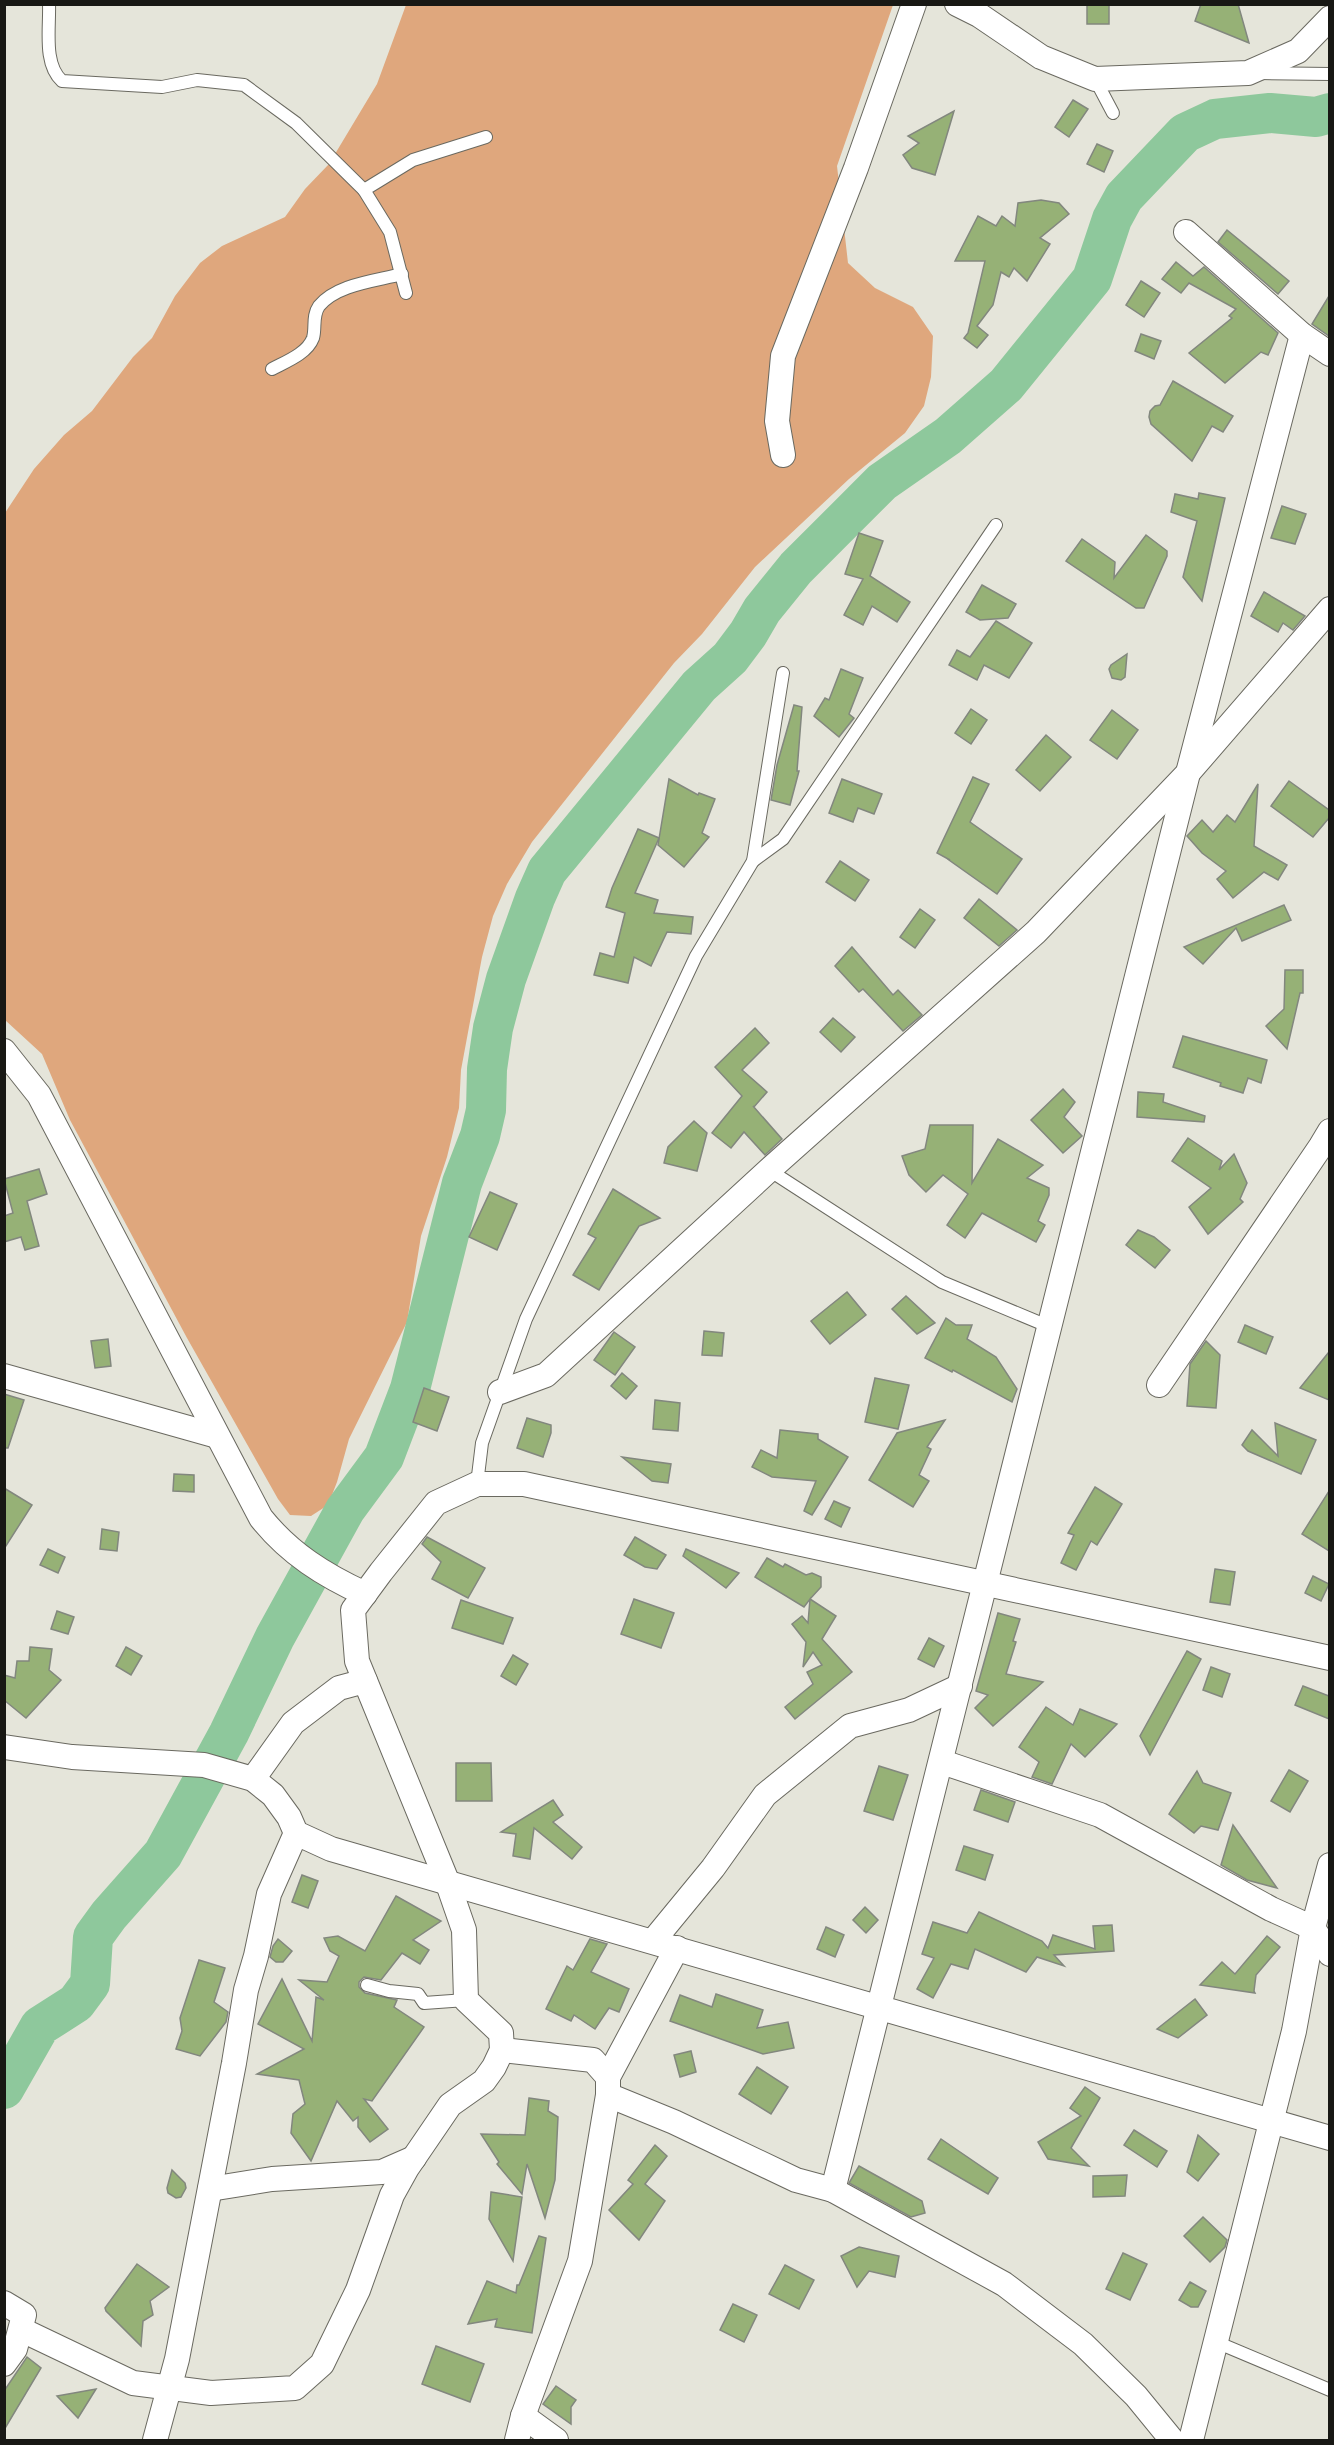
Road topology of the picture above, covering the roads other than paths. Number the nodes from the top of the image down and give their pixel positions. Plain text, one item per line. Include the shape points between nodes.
1 (49, 4) edge
2 (914, 4) edge
3 (957, 4) edge
4 (1329, 18) edge
5 (1248, 73) junction
6 (1329, 74) edge
7 (1095, 79) junction
8 (1113, 113) dead end
9 (486, 137) dead end
10 (364, 190) junction
11 (1186, 232) dead end
12 (402, 274) junction
13 (406, 293) dead end
14 (1302, 334) junction
15 (1329, 354) edge
16 (272, 369) dead end
17 (783, 455) dead end
18 (996, 525) dead end
19 (1329, 609) edge
20 (783, 673) dead end
21 (1188, 773) junction
22 (753, 861) junction
23 (4, 1051) edge
24 (1329, 1131) edge
25 (769, 1170) junction
26 (1050, 1327) junction
27 (4, 1376) edge
28 (1159, 1385) dead end
29 (500, 1392) junction
30 (217, 1436) junction
31 (477, 1484) junction
32 (985, 1584) junction
33 (365, 1594) junction
34 (1329, 1659) edge
35 (365, 1681) junction
36 (960, 1686) junction
37 (4, 1747) edge
38 (942, 1762) junction
39 (253, 1779) junction
40 (296, 1833) junction
41 (1329, 1865) edge
42 (447, 1881) junction
43 (1313, 1928) junction
44 (653, 1941) junction
45 (677, 1948) junction
46 (1329, 1954) edge
47 (367, 1985) dead end
48 (466, 2000) junction
49 (879, 2007) junction
50 (502, 2050) junction
51 (608, 2086) junction
52 (1271, 2121) junction
53 (1329, 2138) edge
54 (414, 2158) junction
55 (210, 2189) junction
56 (833, 2190) junction
57 (4, 2303) edge
58 (22, 2330) junction
59 (1216, 2342) junction
60 (4, 2364) edge
61 (170, 2388) junction
62 (1329, 2390) edge
63 (523, 2416) junction
64 (155, 2440) edge
65 (517, 2440) edge
66 (556, 2440) edge
67 (1172, 2440) edge
68 (1191, 2440) edge

1 - 10 lane via 51,64 62,81 162,87 197,80 244,85 296,123
2 - 17 street via 783,356 777,421
3 - 7 street via 1041,57
4 - 5 street via 1298,51
5 - 6 lane
5 - 7 street
7 - 8 lane
9 - 10 lane via 412,160
10 - 12 lane via 390,232
11 - 14 street
12 - 13 lane
12 - 16 lane via 342,290 319,307 313,322 313,338 303,351
14 - 15 street
14 - 21 street
18 - 22 lane via 783,839
19 - 21 street
20 - 22 lane
21 - 25 street via 1036,932
21 - 26 street
22 - 29 lane via 691,967 526,1319
23 - 30 street via 39,1095
24 - 28 street
25 - 26 lane via 942,1282
25 - 29 street via 546,1375
26 - 32 street
27 - 30 street
29 - 31 lane via 482,1443
30 - 33 street via 273,1533 311,1566
31 - 32 street via 524,1484
31 - 33 street via 436,1503
32 - 34 street
32 - 36 street
33 - 35 street via 353,1610 357,1661
35 - 39 street via 339,1688 294,1723
35 - 42 street
36 - 38 street
36 - 44 street via 909,1710 850,1726 765,1794 713,1868
37 - 39 street via 72,1758 204,1765
38 - 43 street via 1100,1815
38 - 49 street
39 - 40 street via 273,1794
40 - 42 street via 359,1858
40 - 55 street via 269,1894 239,2023
41 - 43 street
42 - 44 street
42 - 48 street via 464,1930
43 - 46 street
43 - 52 street via 1294,2031
44 - 45 street
45 - 49 street
45 - 51 street
47 - 48 lane via 418,1994 424,2003
48 - 50 street via 501,2033
49 - 52 street
49 - 56 street
50 - 51 street via 593,2060
50 - 54 street via 484,2080 450,2105
51 - 56 street via 796,2180
51 - 63 street via 580,2260
52 - 53 street
52 - 59 street
54 - 55 street via 382,2172 272,2179
54 - 61 street via 392,2195 358,2290 322,2364 295,2388 211,2393
55 - 61 street
56 - 67 street via 1004,2284 1083,2344 1136,2396
57 - 58 street via 24,2315
58 - 60 street
58 - 61 street via 133,2383
59 - 62 lane
59 - 68 street
61 - 64 street
63 - 65 street
63 - 66 street

